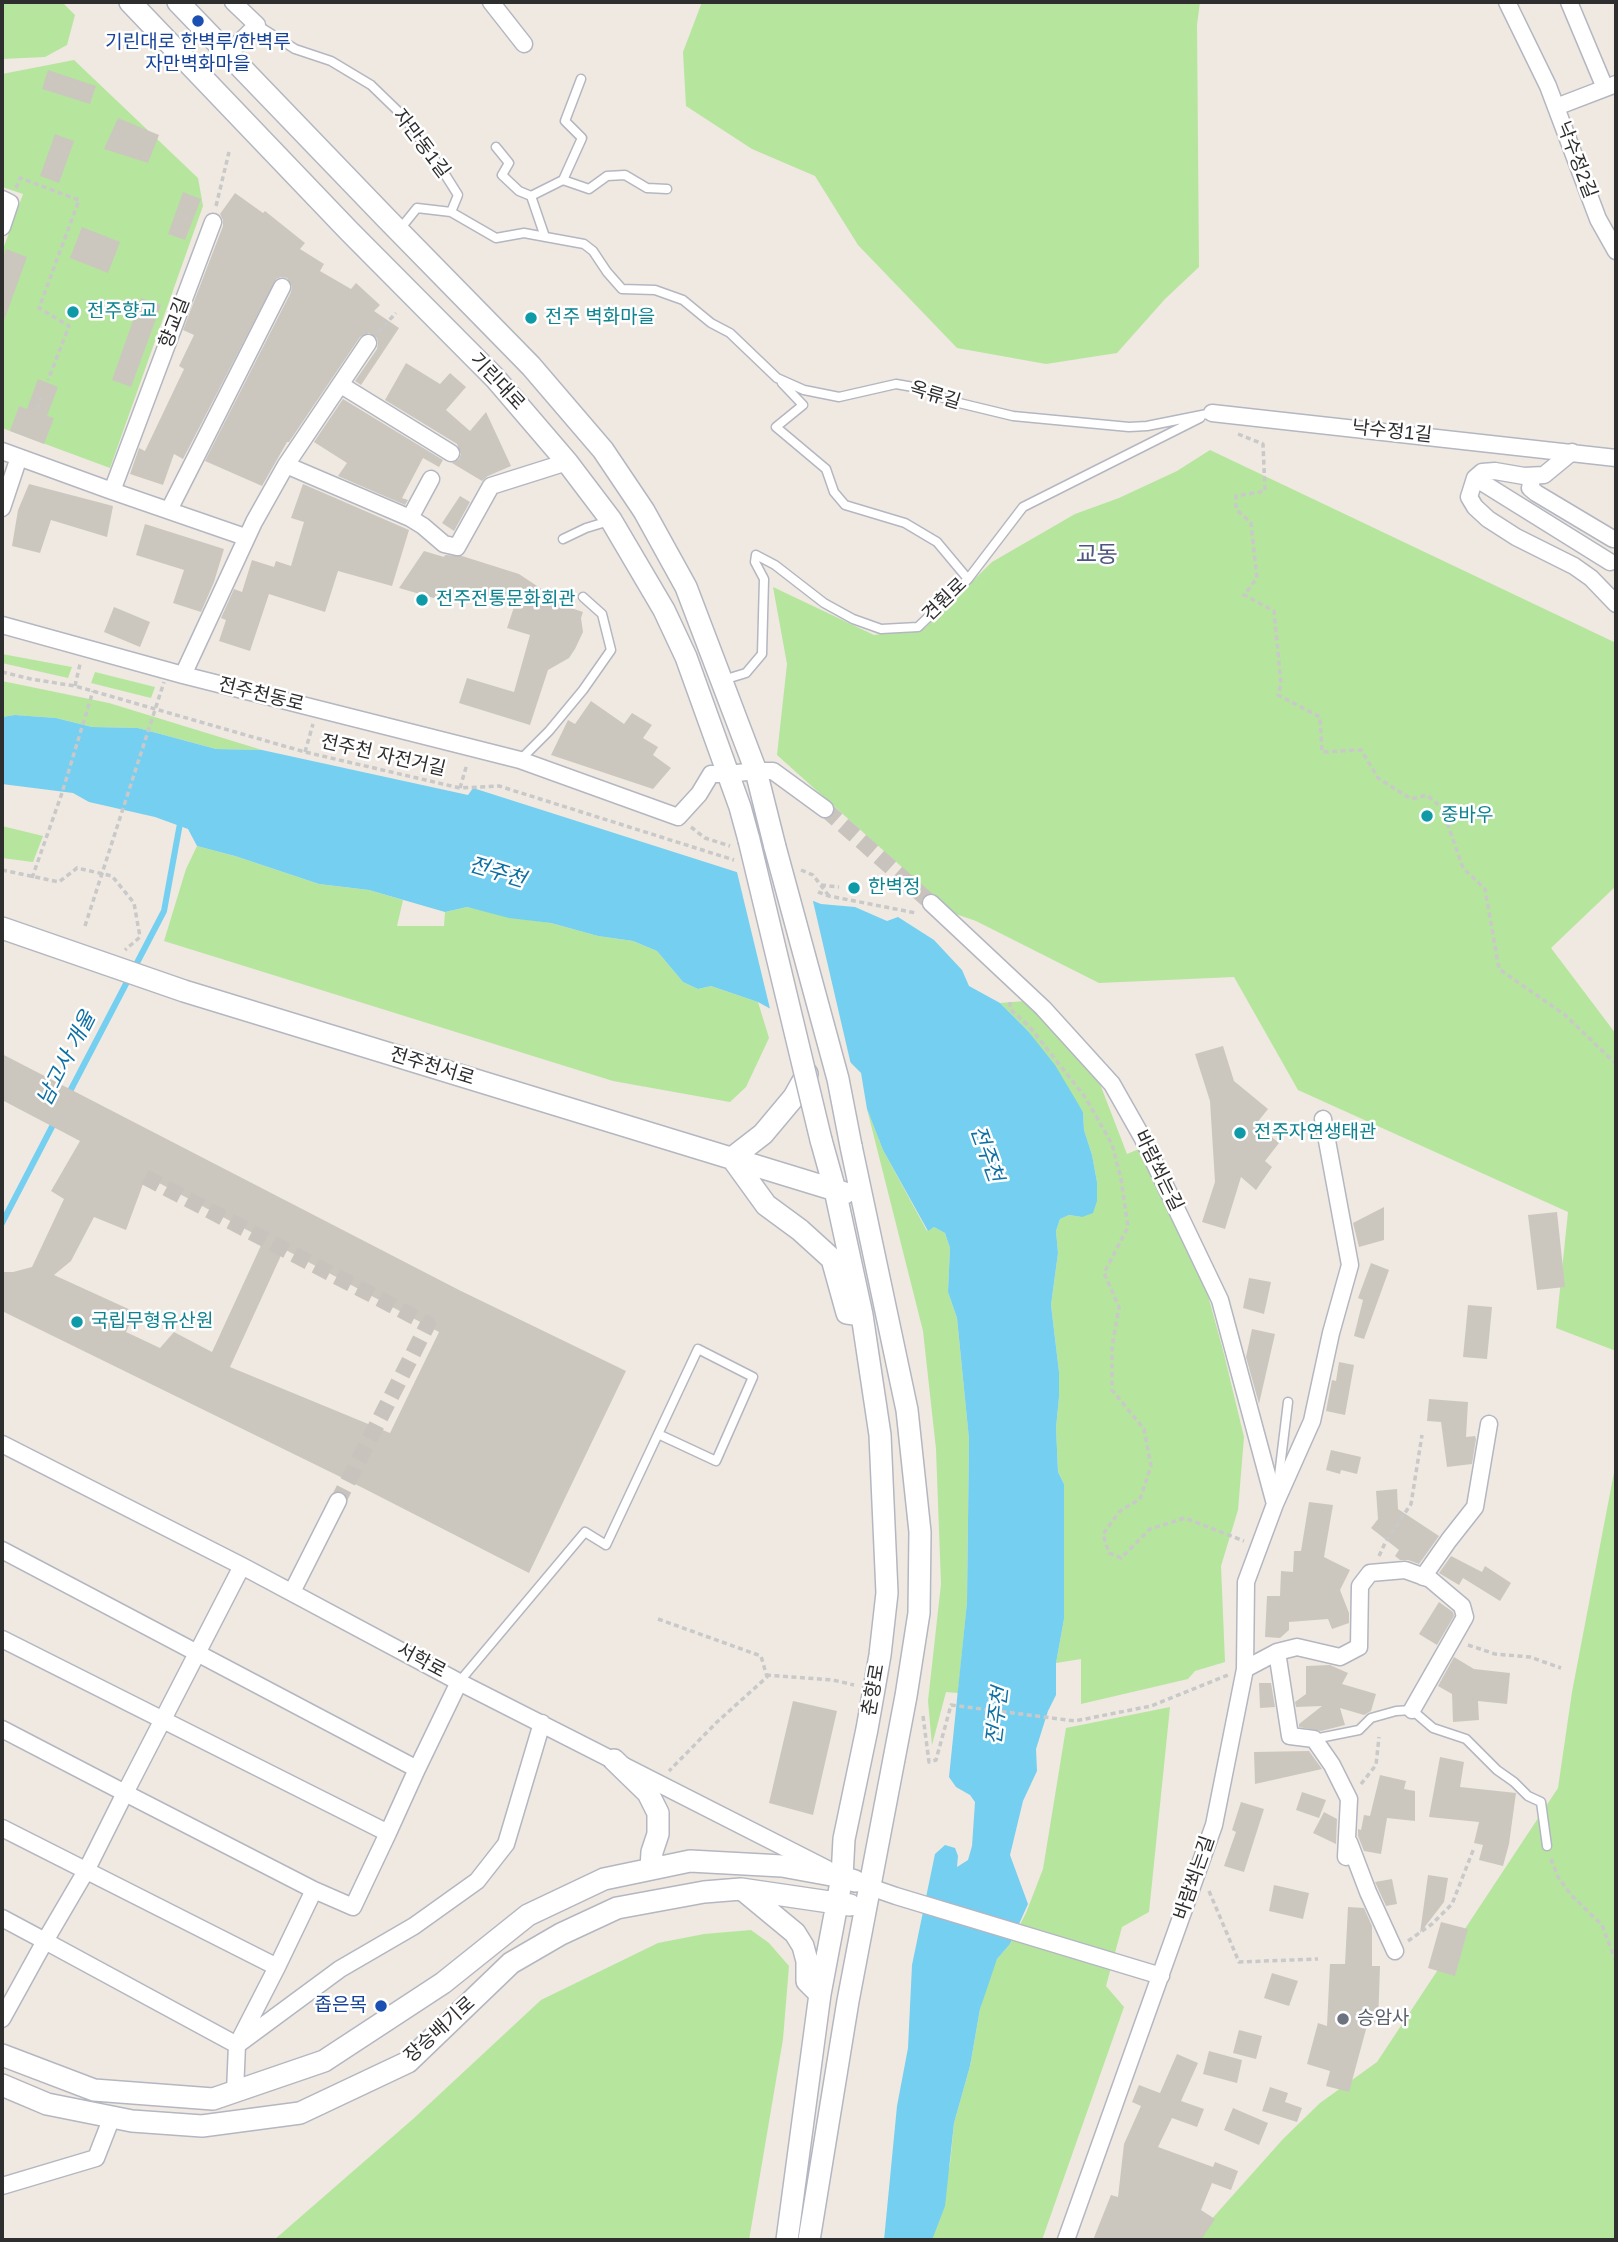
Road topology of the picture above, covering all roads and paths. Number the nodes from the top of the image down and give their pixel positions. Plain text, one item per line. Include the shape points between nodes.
1 (130, 2) edge
2 (178, 2) edge
3 (233, 2) edge
4 (491, 2) edge
5 (1507, 2) edge
6 (1569, 2) edge
7 (257, 25) junction
8 (524, 44) dead end
9 (229, 53) junction
10 (581, 79) dead end
11 (1611, 86) edge
12 (1556, 107) junction
13 (496, 147) dead end
14 (229, 152) dead end
15 (563, 180) junction
16 (667, 189) dead end
17 (531, 196) junction
18 (6, 201) edge
19 (452, 212) junction
20 (213, 222) joint
21 (2, 227) edge
22 (398, 231) junction
23 (545, 237) junction
24 (1616, 251) edge
25 (282, 287) dead end
26 (396, 313) dead end
27 (368, 343) joint
28 (777, 378) junction
29 (48, 380) dead end
30 (341, 385) junction
31 (41, 398) dead end
32 (37, 409) dead end
33 (1212, 413) junction
34 (1263, 444) dead end
35 (2, 451) edge
36 (1572, 452) junction
37 (451, 453) dead end
38 (19, 457) junction
39 (1616, 458) edge
40 (567, 462) junction
41 (286, 465) junction
42 (1533, 476) junction
43 (1475, 478) junction
44 (431, 479) dead end
45 (112, 491) junction
46 (2, 508) edge
47 (169, 510) junction
48 (410, 518) junction
49 (611, 520) junction
50 (246, 537) junction
51 (1613, 539) dead end
52 (562, 540) dead end
53 (1610, 562) dead end
54 (968, 579) junction
55 (583, 597) dead end
56 (1616, 604) edge
57 (2, 625) edge
58 (81, 659) dead end
59 (2, 672) edge
60 (183, 675) junction
61 (164, 681) dead end
62 (720, 681) junction
63 (75, 686) junction
64 (93, 691) junction
65 (314, 722) dead end
66 (305, 752) junction
67 (520, 760) junction
68 (467, 764) dead end
69 (756, 771) junction
70 (728, 774) junction
71 (460, 788) junction
72 (825, 809) tunnel mouth
73 (743, 863) dead end
74 (2, 870) edge
75 (32, 878) junction
76 (821, 885) dead end
77 (839, 887) dead end
78 (818, 892) dead end
79 (931, 903) tunnel mouth
80 (946, 917) junction
81 (85, 926) dead end
82 (2, 928) edge
83 (114, 967) junction
84 (1018, 986) junction
85 (1616, 1064) edge
86 (807, 1074) junction
87 (1323, 1119) dead end
88 (851, 1146) joint
89 (732, 1158) junction
90 (835, 1190) junction
91 (864, 1198) junction
92 (862, 1315) junction
93 (1288, 1402) dead end
94 (1489, 1424) dead end
95 (659, 1434) junction
96 (1422, 1434) dead end
97 (2, 1444) edge
98 (338, 1501) tunnel mouth
99 (1275, 1504) junction
100 (1259, 1547) junction
101 (2, 1550) edge
102 (242, 1566) junction
103 (1370, 1573) junction
104 (1423, 1577) junction
105 (292, 1592) junction
106 (658, 1619) dead end
107 (2, 1639) edge
108 (1452, 1640) junction
109 (1277, 1652) junction
110 (197, 1654) junction
111 (1562, 1668) dead end
112 (1245, 1669) junction
113 (766, 1675) junction
114 (459, 1682) junction
115 (874, 1689) junction
116 (1412, 1710) junction
117 (923, 1716) dead end
118 (162, 1720) junction
119 (542, 1723) junction
120 (2, 1729) edge
121 (1380, 1737) dead end
122 (1314, 1739) junction
123 (614, 1760) junction
124 (417, 1769) junction
125 (658, 1782) junction
126 (125, 1793) junction
127 (1349, 1799) junction
128 (2, 1828) edge
129 (388, 1833) junction
130 (1347, 1837) junction
131 (1546, 1846) joint
132 (1474, 1848) dead end
133 (1346, 1857) dead end
134 (652, 1868) junction
135 (1199, 1868) junction
136 (86, 1871) junction
137 (842, 1877) junction
138 (870, 1886) junction
139 (741, 1889) junction
140 (314, 1890) junction
141 (838, 1903) junction
142 (866, 1909) junction
143 (2, 1918) edge
144 (45, 1941) junction
145 (1395, 1951) joint
146 (1318, 1959) dead end
147 (1616, 1962) edge
148 (278, 1967) junction
149 (1161, 1976) junction
150 (820, 1994) junction
151 (2, 2019) edge
152 (237, 2045) junction
153 (2, 2055) edge
154 (2, 2085) edge
155 (235, 2092) junction
156 (112, 2117) junction
157 (2, 2186) edge
158 (787, 2240) edge
159 (809, 2240) edge
160 (1066, 2240) edge

1 - 40 street, 기린대로 via 495,378
2 - 9 street, 기린대로
3 - 7 street, 자만동1길
4 - 8 street
5 - 12 street, 낙수정2길
6 - 11 street, 낙수정2길
7 - 9 street
7 - 19 lane, 자만동1길 via 370,85 403,116 458,195
9 - 22 street, 기린대로
10 - 15 lane via 565,121 582,138
11 - 12 street, 낙수정2길
12 - 24 street, 낙수정2길 via 1598,219
13 - 17 lane via 509,163 502,175
14 - 20 path
15 - 16 lane via 589,189 607,176 625,175 647,188
15 - 17 lane
17 - 23 lane
18 - 21 street
18 - 29 path via 20,178 79,200 39,308 69,326
19 - 22 lane, 옥류길 via 417,208
19 - 23 lane, 옥류길 via 496,238 524,233
20 - 45 street, 향교길
22 - 62 street, 기린대로 via 531,366 603,450 644,510 686,587
23 - 28 lane, 옥류길 via 584,244 622,289 655,290 683,300 730,333
25 - 47 street
26 - 27 path
27 - 30 street
28 - 33 lane, 옥류길 via 804,390 839,397 896,384 982,410 1042,421 1147,426
28 - 54 lane via 803,405 776,427 826,469 834,492 845,505 905,523 937,542
30 - 37 street
30 - 41 street
31 - 32 path
33 - 36 street, 낙수정1길
33 - 54 lane, 견훤로 via 1023,507
34 - 85 path via 1265,491 1236,496 1236,509 1251,523 1257,578 1244,595 1274,611 1281,684 1278,695 1320,717 1322,752 1361,750 1378,778 1411,799 1427,796 1442,808 1463,869 1485,889 1499,970 1565,1015
35 - 38 street
36 - 39 street, 낙수정1길
36 - 42 street via 1544,475
38 - 45 street
38 - 46 street
40 - 48 street via 491,486 457,547 444,544
40 - 49 street, 기린대로
41 - 48 street
41 - 50 street
42 - 43 street via 1489,471
42 - 51 street via 1530,488 1536,493
43 - 53 street
43 - 56 street via 1469,496 1475,507 1516,537 1574,566
44 - 48 street
45 - 47 street
47 - 50 street
49 - 52 lane
49 - 70 street, 기린대로 via 686,657
50 - 60 street
54 - 62 lane, 견훤로 via 918,626 881,629 824,603 757,555 755,562 764,579 762,654 746,673
55 - 67 lane via 601,614 611,650 583,690
57 - 60 street, 전주천동로
58 - 63 path
59 - 63 path, 전주천 자전거길
60 - 67 street, 전주천동로
61 - 81 path, bridge
62 - 69 street, 기린대로
63 - 64 path, 전주천 자전거길
64 - 66 path, 전주천 자전거길
64 - 75 path
65 - 66 path
66 - 71 path, 전주천 자전거길
67 - 70 street, 전주천동로 via 678,817 711,774
68 - 71 path
69 - 70 street
69 - 72 street via 773,771
69 - 88 street, 기린대로, bridge via 838,1079
70 - 86 street, 기린대로, bridge via 750,840
71 - 73 path, 전주천 자전거길 via 499,786
74 - 75 path
75 - 83 path via 60,883 77,868 112,876 134,903 140,937
76 - 77 path
78 - 80 path
79 - 80 street, 바람쐬는길
80 - 84 street, 바람쐬는길
82 - 83 street, 전주천서로
83 - 89 street, 전주천서로
84 - 99 street, 바람쐬는길 via 1112,1084 1142,1137 1220,1300
84 - 100 path via 1010,997 1010,1009 1085,1097 1112,1144 1121,1179 1128,1227 1104,1273 1119,1307 1112,1347 1112,1390 1144,1429 1152,1466 1140,1499 1121,1511 1103,1534 1109,1553 1121,1558 1150,1530 1185,1518
86 - 89 street via 763,1135
86 - 90 street, 춘향로, bridge
87 - 99 street, 바람쐬는길 via 1350,1265 1312,1421
88 - 91 street, 춘향로
89 - 90 street, 전주천서로
89 - 92 street via 766,1205 832,1259 847,1313
90 - 91 street, 전주천서로
90 - 92 street, 춘향로
91 - 138 street, 춘향로 via 907,1410 920,1532 919,1613
92 - 115 street, 춘향로 via 880,1434 887,1593
93 - 99 lane
94 - 104 street via 1475,1507
95 - 95 lane via 716,1461 753,1377 698,1349
95 - 114 lane via 606,1545 585,1532
96 - 103 path via 1411,1504
97 - 102 street, 서학로
98 - 105 street
99 - 100 street, 바람쐬는길
100 - 112 street, 바람쐬는길 via 1246,1582
101 - 110 street
102 - 105 street, 서학로
102 - 110 street
103 - 104 street via 1405,1570
103 - 109 street via 1360,1586 1359,1647 1340,1657 1297,1647
104 - 108 street via 1462,1606 1465,1617
105 - 114 street, 서학로
106 - 113 path via 761,1656
107 - 118 street
108 - 111 path
108 - 116 street
109 - 112 street
109 - 122 street via 1290,1736
110 - 118 street
110 - 124 street
112 - 117 path via 1151,1706 1075,1721 951,1705 936,1760 929,1762
112 - 135 street, 바람쐬는길 via 1214,1825
113 - 115 path via 833,1680
113 - 125 path
114 - 119 street, 서학로
114 - 124 street
115 - 137 street, 춘향로 via 844,1839
116 - 122 lane via 1371,1718 1359,1730
116 - 131 lane via 1433,1728 1466,1739 1497,1770 1541,1802
118 - 126 street
118 - 129 street
119 - 123 street, 서학로
119 - 152 street via 506,1844 477,1881 414,1926 340,1969
120 - 126 street
121 - 127 path via 1376,1765
122 - 127 street
123 - 125 street, 서학로
123 - 134 street via 648,1793 658,1813
124 - 129 street
125 - 137 street, 서학로
126 - 136 street
126 - 140 street
127 - 130 street
128 - 136 street
129 - 140 street via 354,1907
130 - 133 street
130 - 145 street
131 - 147 path via 1558,1877 1602,1925
132 - 145 path via 1452,1904
134 - 137 street via 690,1861 782,1866
134 - 155 street via 604,1878 527,1915 443,1983 324,2061
135 - 146 path via 1239,1962
135 - 149 street, 바람쐬는길
136 - 144 street
136 - 148 street
137 - 138 street
137 - 141 street, 춘향로
138 - 142 street, 춘향로
138 - 149 street
139 - 141 street, 장승배기로
139 - 150 street via 794,1933 807,1961 807,1982
139 - 156 street, 장승배기로 via 617,1908 561,1934 511,1963 408,2062 300,2113 202,2126
140 - 148 street
141 - 142 street, 장승배기로
141 - 150 street, 춘향로
142 - 159 street, 춘향로
143 - 144 street
144 - 151 street
144 - 152 street
148 - 152 street
149 - 160 street, 바람쐬는길
150 - 158 street, 춘향로
152 - 155 street
153 - 155 street via 94,2090 213,2099
154 - 156 street, 장승배기로 via 47,2104
156 - 157 street via 96,2158

